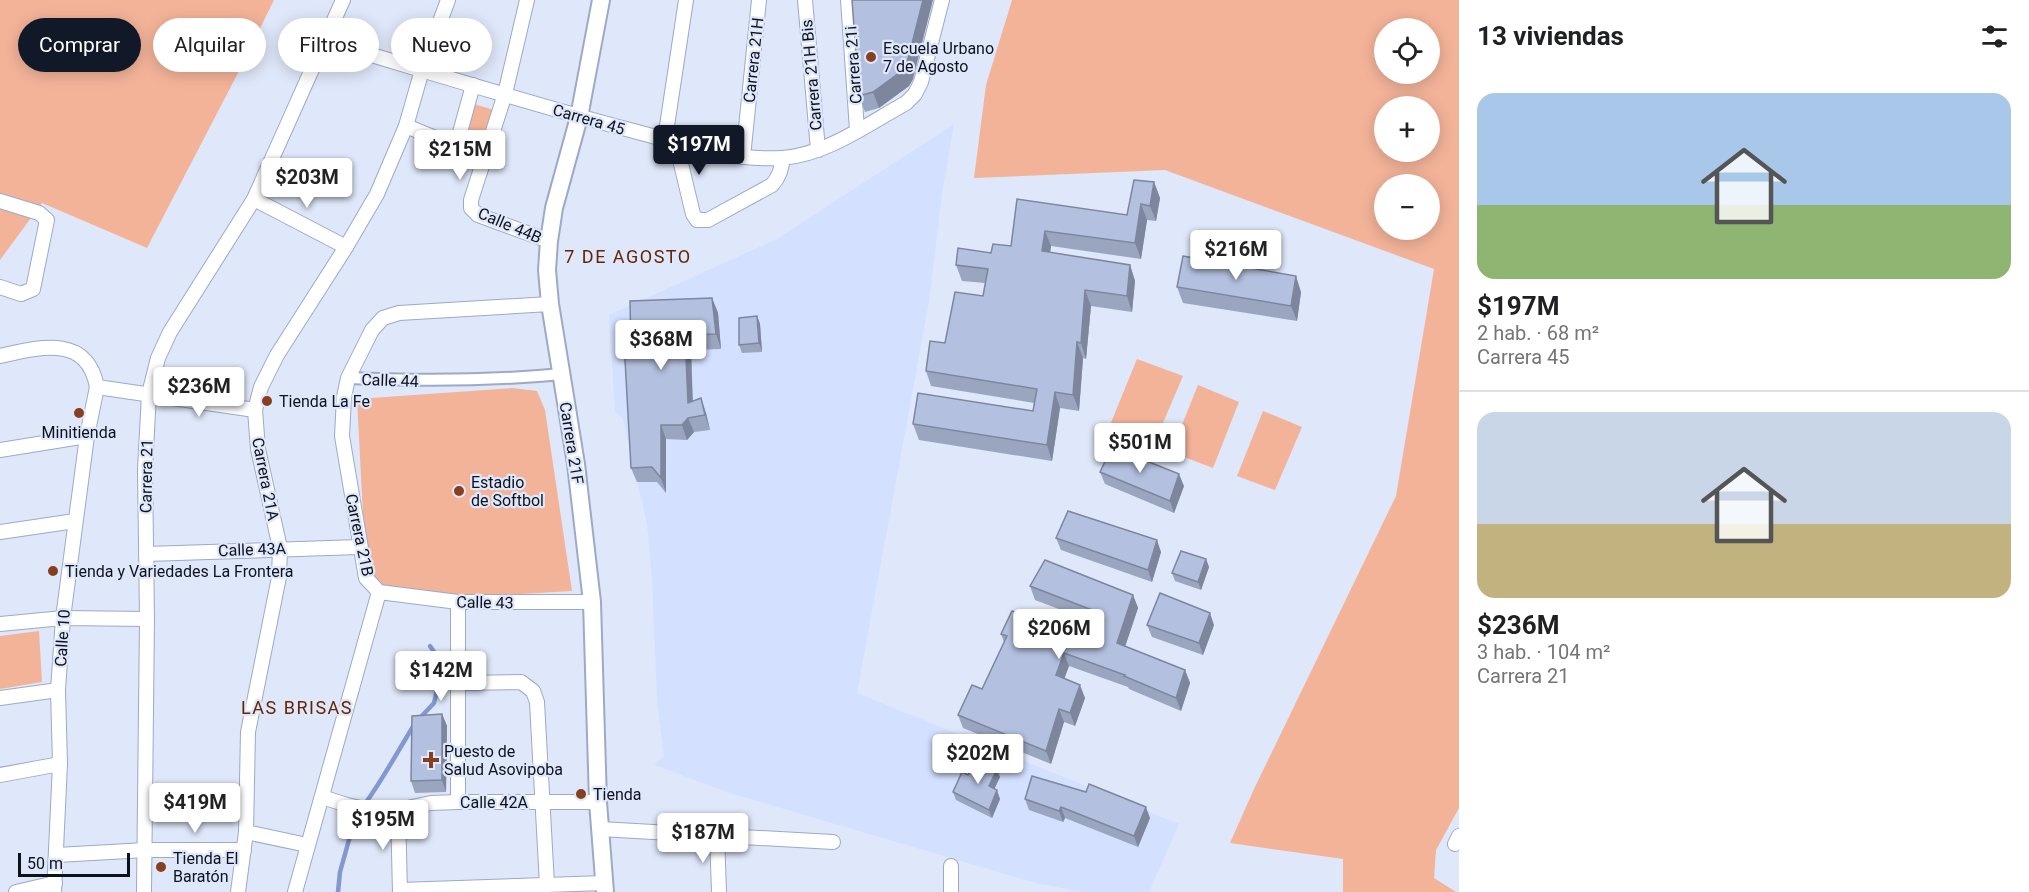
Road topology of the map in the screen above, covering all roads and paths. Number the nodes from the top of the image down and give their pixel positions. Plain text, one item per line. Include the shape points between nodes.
1 (343, 0) edge
2 (448, 0) edge
3 (527, 0) edge
4 (601, 0) edge
5 (686, 0) edge
6 (759, 0) edge
7 (805, 0) edge
8 (848, 0) edge
9 (942, 0) edge
10 (334, 18) edge
11 (441, 18) edge
12 (310, 72) edge
13 (421, 72) edge
14 (429, 72) edge
15 (473, 85) junction
16 (505, 94) junction
17 (579, 117) junction
18 (406, 126) junction
19 (857, 130) junction
20 (670, 141) junction
21 (456, 147) junction
22 (818, 150) junction
23 (743, 157) junction
24 (484, 158) junction
25 (783, 158) junction
26 (254, 200) junction
27 (0, 201) edge
28 (549, 241) junction
29 (346, 247) junction
30 (0, 287) edge
31 (550, 304) junction
32 (0, 356) edge
33 (562, 374) junction
34 (348, 378) junction
35 (97, 387) junction
36 (149, 394) junction
37 (255, 410) junction
38 (87, 436) junction
39 (0, 450) edge
40 (75, 521) junction
41 (0, 532) edge
42 (359, 547) junction
43 (280, 548) junction
44 (146, 554) junction
45 (379, 592) junction
46 (458, 602) junction
47 (592, 602) junction
48 (63, 618) junction
49 (147, 619) junction
50 (0, 624) edge
51 (457, 683) junction
52 (58, 690) junction
53 (0, 698) edge
54 (60, 764) junction
55 (0, 775) edge
56 (322, 796) junction
57 (458, 802) junction
58 (542, 802) junction
59 (598, 802) junction
60 (398, 810) junction
61 (600, 829) junction
62 (246, 832) junction
63 (717, 835) junction
64 (833, 842) dead end
65 (307, 845) junction
66 (146, 850) junction
67 (244, 850) junction
68 (57, 855) junction
69 (951, 866) dead end
70 (547, 885) junction
71 (55, 887) edge
72 (604, 888) edge
73 (400, 891) edge
74 (16, 892) edge
75 (144, 892) edge
76 (238, 892) edge
77 (295, 892) edge
78 (719, 892) edge
79 (951, 892) edge

1 - 10 street, Carrera 21
2 - 11 street, Carrera 21A
3 - 16 street
4 - 17 street, Carrera 21F
5 - 20 street
6 - 23 street, Carrera 21H
7 - 22 street, Carrera 21H Bis
8 - 19 street, Carrera 21i
9 - 19 street, Carrera 45 via 915,94 906,104
12 - 26 street, Carrera 21
13 - 18 street, Carrera 21A
14 - 15 street, Carrera 45
15 - 16 street, Carrera 45
15 - 21 street
16 - 17 street, Carrera 45
16 - 24 street
17 - 20 street, Carrera 45
17 - 28 street, Carrera 21F
18 - 21 street
18 - 29 street, Carrera 21A via 377,194
19 - 22 street, Carrera 45
20 - 23 street, Carrera 45
20 - 25 street via 697,220 708,220 772,185 778,179
21 - 24 street
22 - 25 street, Carrera 45
23 - 25 street, Carrera 45
24 - 28 street, Calle 44B via 471,208 478,215
26 - 29 street
26 - 36 street, Carrera 21 via 170,332 158,358
27 - 30 street via 39,213 47,220 33,289 21,294
28 - 31 street, Carrera 21F
29 - 37 street, Carrera 21A via 277,355
31 - 33 street, Carrera 21F
31 - 34 street, Calle 44 via 399,313 383,318 372,330
32 - 35 street via 48,348 75,352 88,361
33 - 34 street, Calle 44 via 436,381
33 - 47 street, Carrera 21F
34 - 42 street, Carrera 21B via 342,436
35 - 36 street
35 - 38 street, Calle 10
36 - 37 street
36 - 44 street, Carrera 21
37 - 43 street, Carrera 21A via 258,449
38 - 39 street
38 - 40 street, Calle 10
40 - 41 street
40 - 48 street, Calle 10
42 - 43 street, Calle 43A
42 - 45 street, Carrera 21B via 366,578
43 - 44 street, Calle 43A
43 - 62 street, Carrera 21A via 279,577 248,732
44 - 49 street, Carrera 21
45 - 46 street, Calle 43
45 - 56 street, Carrera 21B
46 - 47 street, Calle 43
46 - 51 street
47 - 59 street, Carrera 21F
48 - 49 street
48 - 50 street
48 - 52 street, Calle 10
49 - 66 street, Carrera 21
51 - 57 street
51 - 58 street via 521,682 533,691 537,702
52 - 53 street
52 - 54 street, Calle 10
54 - 55 street
54 - 68 street, Calle 10
56 - 60 street, Calle 42A via 374,811
56 - 65 street, Carrera 21B
57 - 58 street, Calle 42A
57 - 60 street, Calle 42A
58 - 59 street, Calle 42A
58 - 70 street
59 - 61 street, Carrera 21F
60 - 73 street
61 - 63 street
61 - 72 street, Carrera 21F
62 - 65 street
62 - 67 street, Carrera 21A
63 - 64 street
63 - 78 street
65 - 77 street, Carrera 21B
66 - 67 street
66 - 68 street
66 - 75 street, Carrera 21
67 - 76 street, Carrera 21A
68 - 71 street, Calle 10
69 - 79 street
70 - 72 street
70 - 73 street
71 - 74 street

